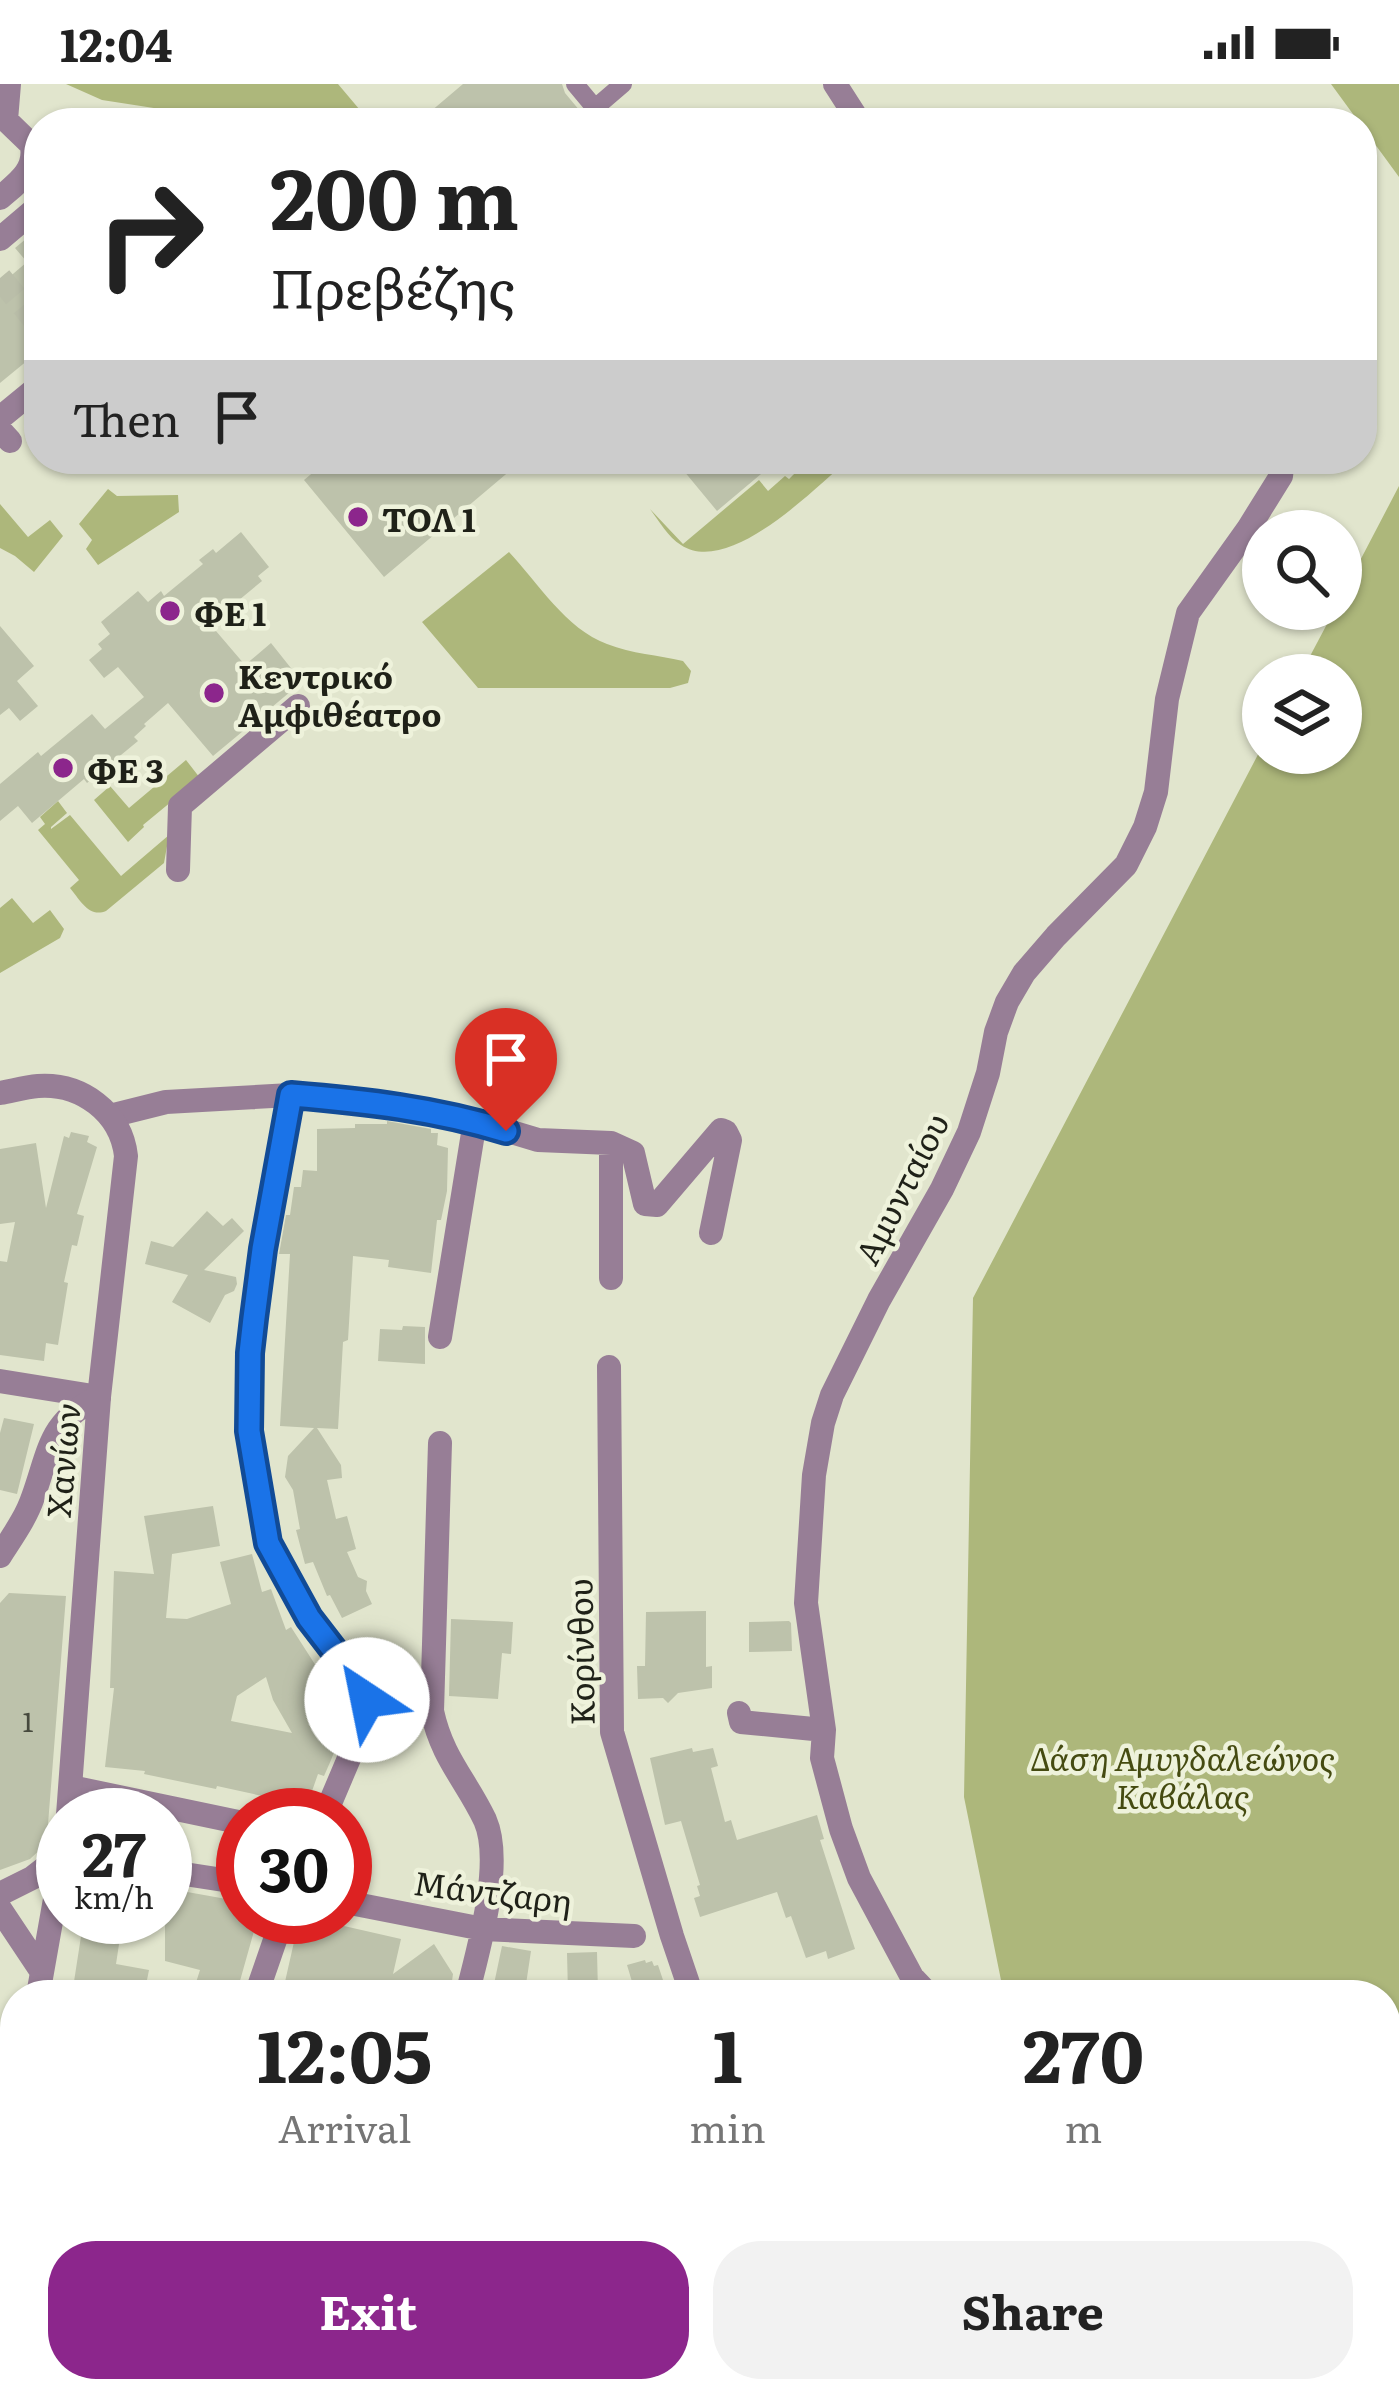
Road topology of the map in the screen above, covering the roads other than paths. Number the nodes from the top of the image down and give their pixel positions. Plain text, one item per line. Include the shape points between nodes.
1 (9, 84) edge
2 (574, 84) edge
3 (623, 84) edge
4 (3, 116) edge
5 (24, 138) edge
6 (24, 219) edge
7 (0, 239) edge
8 (24, 404) edge
9 (3, 430) edge
10 (1281, 474) edge
11 (298, 706) dead end
12 (178, 870) dead end
13 (0, 1094) edge
14 (291, 1095) junction
15 (110, 1116) junction
16 (475, 1121) junction
17 (611, 1143) junction
18 (712, 1233) dead end
19 (611, 1278) dead end
20 (440, 1336) dead end
21 (609, 1367) dead end
22 (0, 1381) edge
23 (99, 1397) junction
24 (440, 1443) dead end
25 (0, 1556) edge
26 (739, 1713) dead end
27 (824, 1730) junction
28 (71, 1787) joint
29 (336, 1788) edge
30 (216, 1817) edge
31 (36, 1875) edge
32 (0, 1894) edge
33 (372, 1907) edge
34 (0, 1909) edge
35 (483, 1929) junction
36 (634, 1936) dead end
37 (47, 1944) edge
38 (274, 1944) edge
39 (38, 1980) edge
40 (41, 1980) edge
41 (261, 1980) edge
42 (471, 1980) edge
43 (687, 1980) edge
44 (915, 1980) edge

1 - 4 street
2 - 3 street via 595,108
4 - 5 street
6 - 7 street
8 - 9 street
10 - 27 street, Αμυνταίου via 1188,613 1156,792 1126,865 1055,936 1007,1002 969,1132 832,1395 814,1475 806,1603
11 - 12 street via 180,806
13 - 15 street via 61,1087
14 - 15 street via 166,1102
14 - 16 street
14 - 29 street via 260,1270 249,1431 268,1543 367,1700
15 - 23 street, Χανίων via 126,1156
16 - 17 street via 538,1141
16 - 20 street
17 - 18 street via 633,1153 645,1204 657,1204 726,1132
17 - 19 street
21 - 43 street, Κορίνθου via 612,1732
22 - 23 street
23 - 25 street via 58,1426 33,1500
23 - 28 street, Χανίων
24 - 35 street via 432,1712 493,1851
26 - 27 street via 741,1722
27 - 44 street, Αμυνταίου via 822,1758 841,1829
28 - 30 street
31 - 32 street
33 - 35 street, Μάντζαρη
34 - 39 street
35 - 36 street, Μάντζαρη
35 - 42 street
37 - 40 street
38 - 41 street

